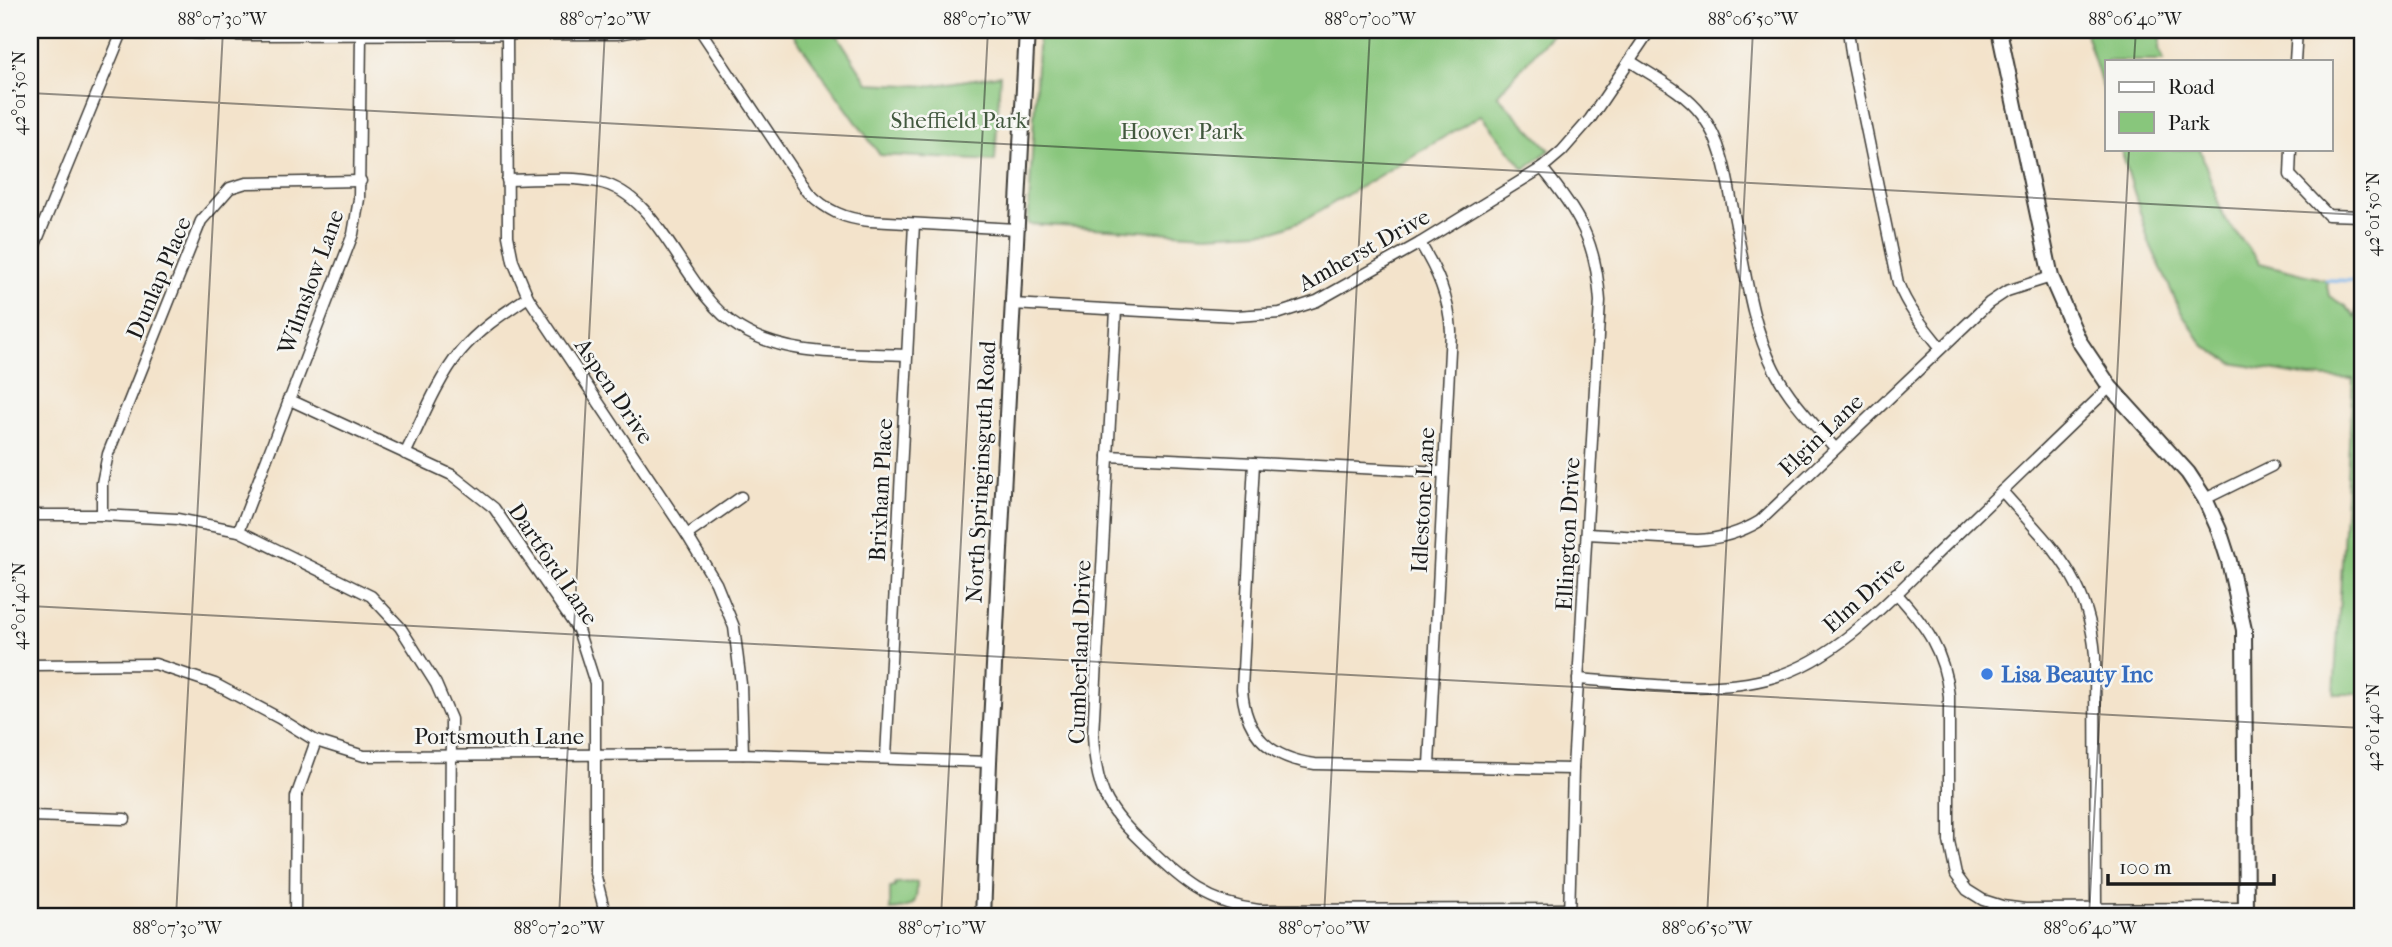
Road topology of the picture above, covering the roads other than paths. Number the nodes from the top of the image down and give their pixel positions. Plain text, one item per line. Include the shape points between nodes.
1 (123, 30) edge
2 (180, 30) edge
3 (643, 30) edge
4 (700, 30) edge
5 (1027, 30) edge
6 (1650, 30) edge
7 (1848, 30) edge
8 (1999, 30) edge
9 (2297, 30) edge
10 (361, 35) junction
11 (507, 35) junction
12 (2295, 60) edge
13 (1630, 61) junction
14 (2291, 150) edge
15 (1542, 168) junction
16 (507, 180) junction
17 (361, 181) junction
18 (2362, 216) edge
19 (914, 224) junction
20 (1016, 229) junction
21 (34, 231) edge
22 (1420, 243) junction
23 (30, 257) edge
24 (2050, 277) junction
25 (528, 297) junction
26 (1012, 304) junction
27 (1116, 310) junction
28 (1941, 348) junction
29 (907, 355) junction
30 (2110, 387) junction
31 (288, 399) junction
32 (1835, 448) junction
33 (405, 454) junction
34 (1108, 456) junction
35 (1254, 463) junction
36 (2272, 466) dead end
37 (1444, 472) junction
38 (2002, 491) junction
39 (741, 497) dead end
40 (2205, 499) junction
41 (30, 515) edge
42 (102, 515) junction
43 (239, 531) junction
44 (1587, 534) junction
45 (687, 535) junction
46 (1896, 593) junction
47 (30, 665) edge
48 (1578, 679) junction
49 (316, 741) junction
50 (743, 754) junction
51 (596, 755) junction
52 (449, 756) junction
53 (886, 757) junction
54 (989, 762) junction
55 (1429, 765) junction
56 (1573, 769) junction
57 (30, 817) edge
58 (125, 819) dead end
59 (2096, 909) junction
60 (606, 912) dead end
61 (1570, 913) edge
62 (2246, 913) edge
63 (295, 914) dead end
64 (450, 917) edge
65 (983, 917) edge

1 - 21 street
2 - 10 street via 216,35
3 - 11 street
4 - 19 street via 816,200 854,219
5 - 20 street, North Springinsguth Road
6 - 13 street, Amherst Drive
7 - 28 street via 1898,283 1914,316
8 - 24 street
9 - 12 street
10 - 11 street
10 - 17 street, Wilmslow Lane
11 - 16 street, Aspen Drive
13 - 15 street, Amherst Drive via 1590,119
13 - 32 street via 1691,103 1713,132 1724,163 1755,314 1773,368
14 - 18 street via 2290,175 2328,215
15 - 22 street, Amherst Drive
15 - 44 street, Ellington Drive via 1579,217 1599,280
16 - 25 street, Aspen Drive via 510,249
16 - 29 street via 590,181 623,191 647,212 707,300 752,335 799,349
17 - 31 street, Wilmslow Lane via 353,234
17 - 42 street, Dunlap Place via 246,183 230,188 201,222 108,454
19 - 20 street
19 - 29 street, Brixham Place
20 - 26 street, North Springinsguth Road
21 - 23 street
22 - 27 street, Amherst Drive via 1317,301 1280,313 1236,316
22 - 37 street, Idlestone Lane via 1440,279 1450,313
24 - 28 street, Elgin Lane via 2007,291
24 - 30 street via 2078,341
25 - 33 street via 498,317 461,352
25 - 45 street, Aspen Drive
26 - 27 street, Amherst Drive
26 - 54 street, North Springinsguth Road
27 - 34 street, Cumberland Drive
28 - 32 street, Elgin Lane
29 - 53 street, Brixham Place
30 - 38 street, Elm Drive
30 - 40 street via 2173,454
31 - 33 street, Dartford Lane
31 - 43 street, Wilmslow Lane
32 - 44 street, Elgin Lane via 1760,521 1729,536 1697,540
33 - 51 street, Dartford Lane via 452,475 494,508 578,631 595,682
34 - 35 street
34 - 61 street, Cumberland Drive via 1094,736 1099,779 1125,826 1177,877 1235,907
35 - 37 street
35 - 55 street via 1242,689 1243,707 1254,732 1279,755 1296,762
36 - 40 street
37 - 55 street, Idlestone Lane
38 - 46 street, Elm Drive
38 - 59 street via 2075,578 2092,626
39 - 45 street
40 - 62 street via 2229,561 2244,630
41 - 42 street
42 - 43 street via 177,519
43 - 52 street via 370,596 400,627 436,684 451,719
44 - 48 street, Ellington Drive
45 - 50 street, Aspen Drive via 716,583 734,627
46 - 48 street, Elm Drive via 1829,652 1774,677 1708,686
46 - 59 street via 1929,633 1947,674 1949,841 1956,876 1967,890 2002,906
47 - 49 street, Portsmouth Lane via 155,664 215,684
48 - 56 street, Ellington Drive
49 - 52 street, Portsmouth Lane via 363,756
49 - 63 street via 296,797
50 - 51 street, Portsmouth Lane
50 - 53 street, Portsmouth Lane
51 - 52 street, Portsmouth Lane
51 - 60 street, Dartford Lane via 594,873
52 - 64 street
53 - 54 street, Portsmouth Lane
54 - 65 street, North Springinsguth Road
55 - 56 street
56 - 61 street, Ellington Drive
57 - 58 street
59 - 62 street

